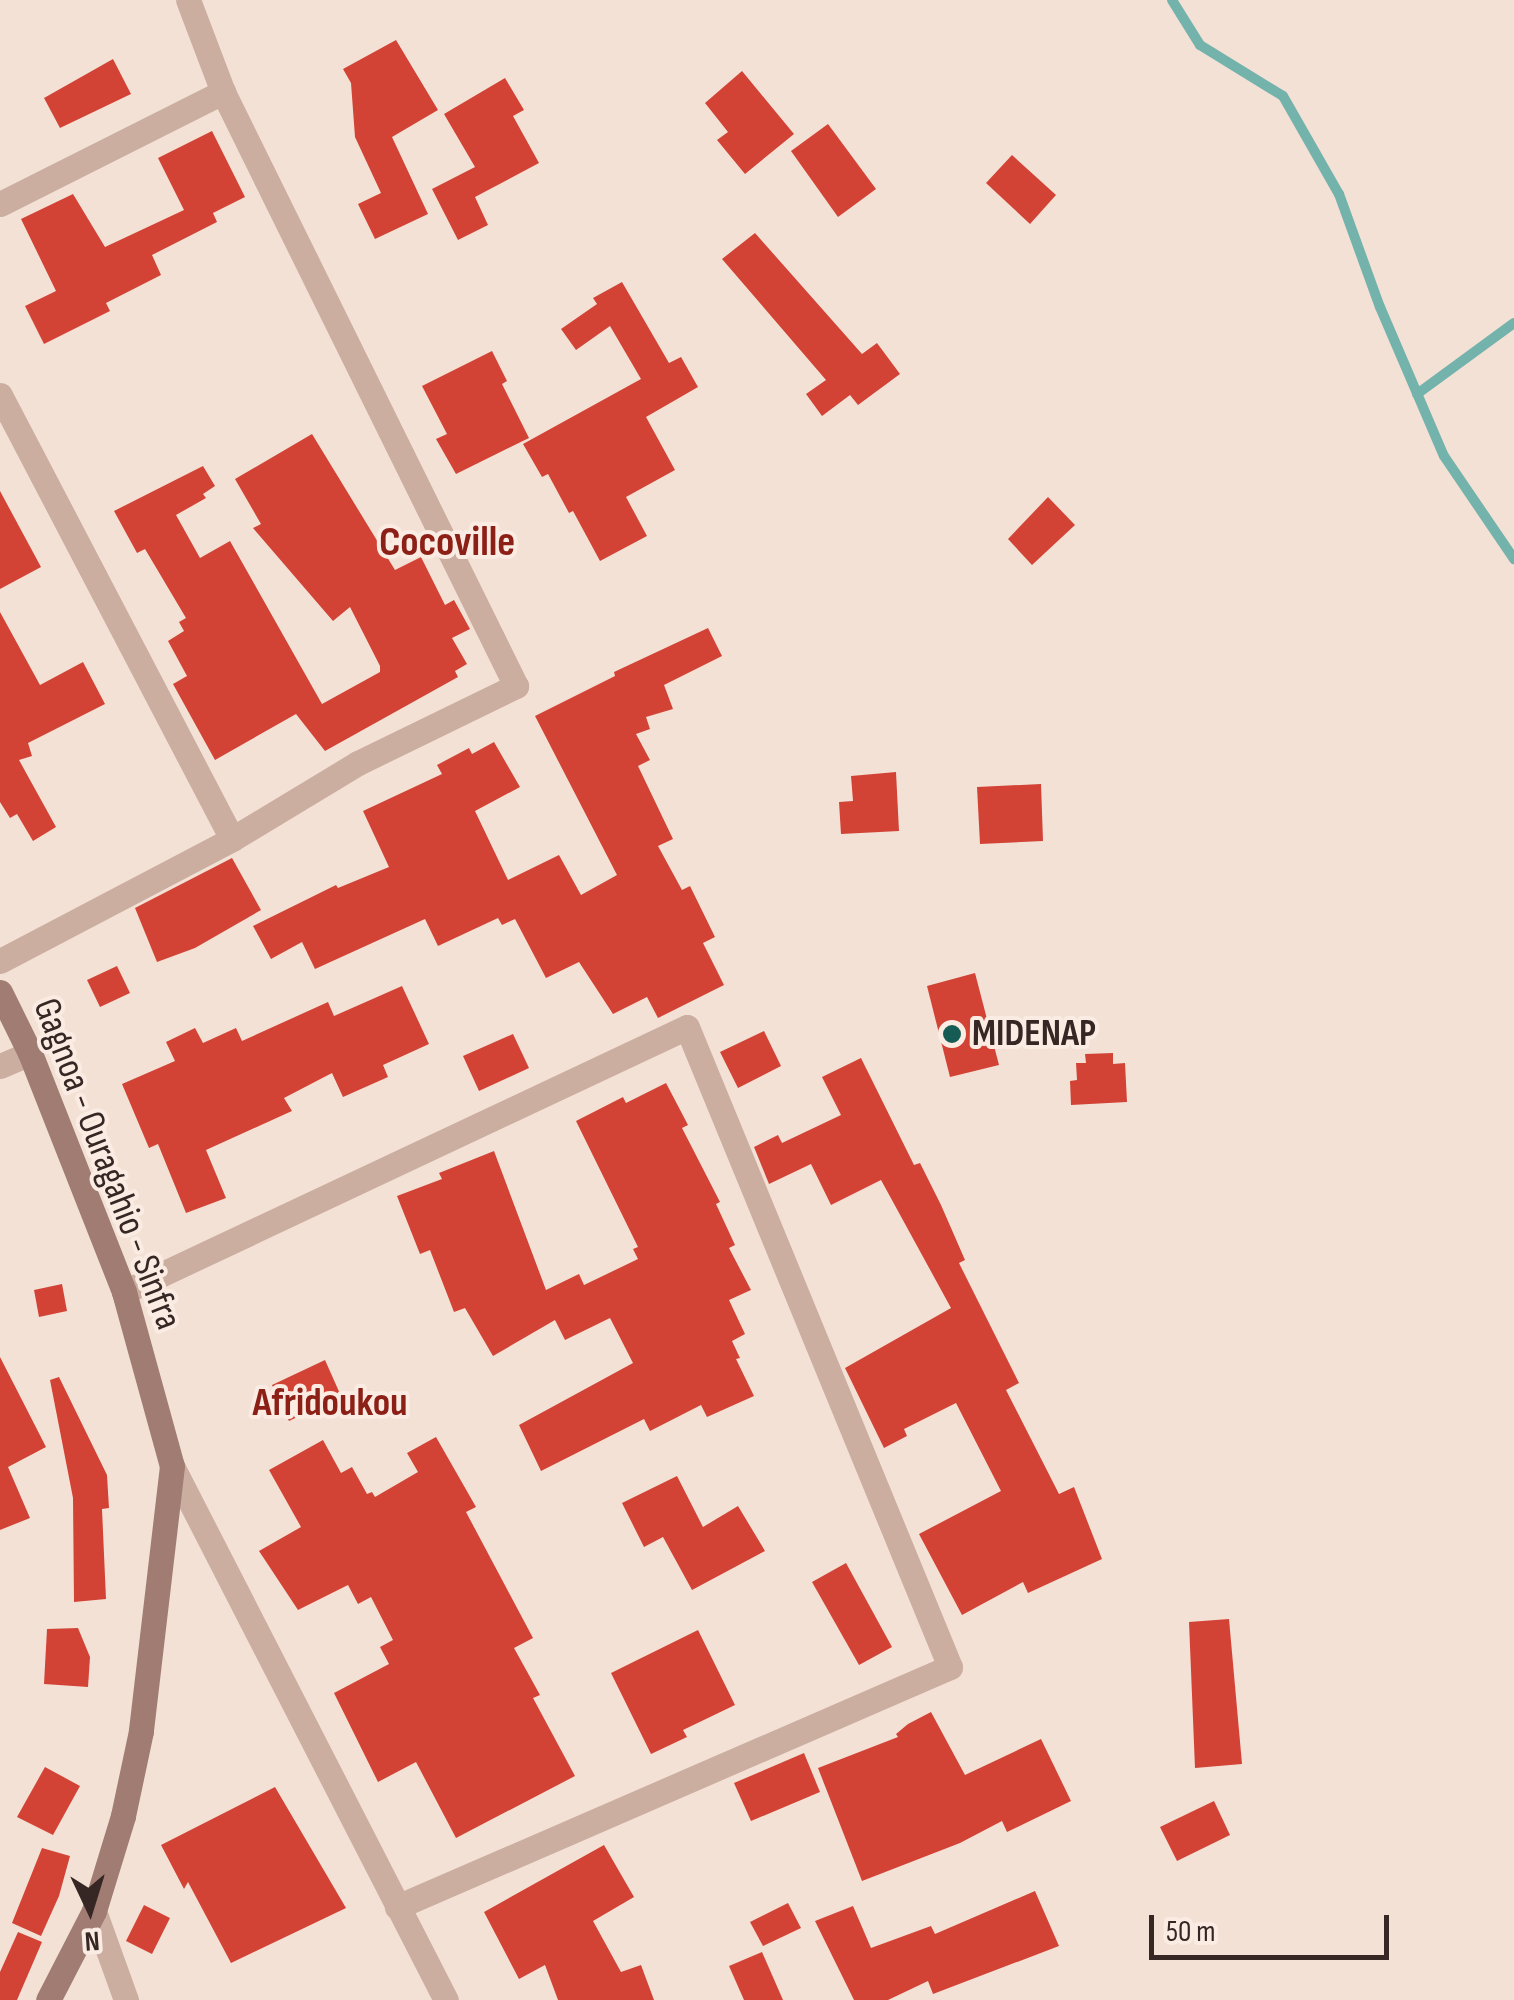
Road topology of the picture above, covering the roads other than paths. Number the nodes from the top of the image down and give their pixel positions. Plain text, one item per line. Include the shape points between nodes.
1 (188, 0) edge
2 (223, 92) junction
3 (0, 204) edge
4 (0, 396) edge
5 (232, 839) junction
6 (0, 960) edge
7 (0, 992) edge
8 (30, 1053) junction
9 (0, 1066) edge
10 (124, 1292) junction
11 (172, 1466) junction
12 (398, 1907) junction
13 (94, 1911) junction
14 (48, 2000) edge
15 (126, 2000) edge
16 (446, 2000) edge

1 - 2 street
2 - 3 street
2 - 5 street via 516,686 358,762
4 - 5 street
5 - 6 street
7 - 8 main road, Gagnoa - Ouragahio - Sinfra
8 - 9 street
8 - 10 main road, Gagnoa - Ouragahio - Sinfra
10 - 11 main road, Gagnoa - Ouragahio - Sinfra
10 - 12 street via 687,1028 950,1667
11 - 12 street
11 - 13 main road, Gagnoa - Ouragahio - Sinfra via 141,1730
12 - 16 street
13 - 14 main road, Gagnoa - Ouragahio - Sinfra
13 - 15 street

